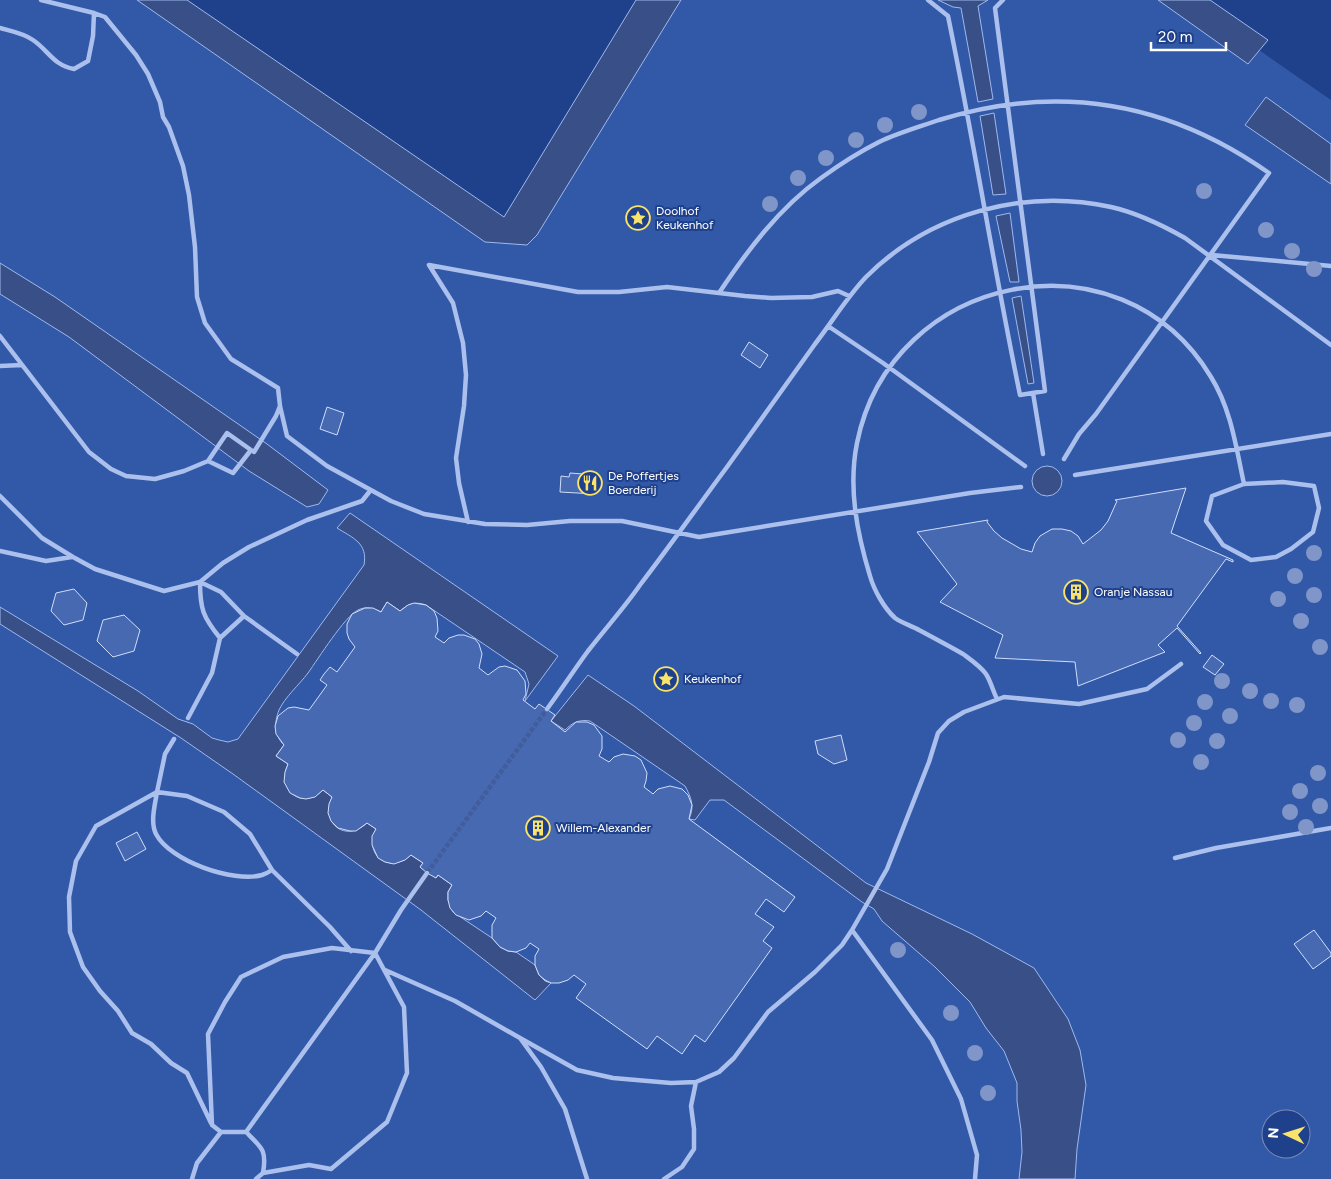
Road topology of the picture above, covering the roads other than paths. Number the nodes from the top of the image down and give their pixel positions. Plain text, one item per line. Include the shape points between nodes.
1 (41, 0) edge
2 (928, 0) edge
3 (1003, 0) edge
4 (94, 13) junction
5 (0, 28) edge
6 (1007, 104) junction
7 (966, 112) junction
8 (1020, 202) junction
9 (985, 208) junction
10 (1210, 255) junction
11 (1331, 266) edge
12 (1032, 287) junction
13 (998, 292) junction
14 (718, 293) junction
15 (849, 296) junction
16 (1162, 322) junction
17 (828, 326) junction
18 (0, 336) edge
19 (1331, 345) edge
20 (22, 365) junction
21 (0, 366) edge
22 (889, 368) junction
23 (1033, 393) junction
24 (280, 406) junction
25 (1331, 434) edge
26 (1236, 449) junction
27 (250, 450) junction
28 (1043, 454) dead end
29 (1064, 459) dead end
30 (208, 461) junction
31 (1025, 466) dead end
32 (1075, 475) dead end
33 (1244, 484) junction
34 (1021, 487) dead end
35 (370, 491) junction
36 (0, 496) edge
37 (855, 511) junction
38 (468, 522) junction
39 (678, 533) junction
40 (0, 552) edge
41 (73, 557) junction
42 (200, 582) junction
43 (244, 616) junction
44 (220, 638) junction
45 (297, 654) dead end
46 (1181, 664) dead end
47 (997, 699) junction
48 (547, 709) tunnel mouth
49 (188, 718) dead end
50 (174, 739) dead end
51 (156, 792) junction
52 (1331, 828) edge
53 (1175, 858) dead end
54 (272, 870) junction
55 (427, 873) tunnel mouth
56 (852, 930) junction
57 (351, 950) junction
58 (376, 953) junction
59 (384, 970) junction
60 (520, 1038) junction
61 (696, 1082) junction
62 (212, 1125) junction
63 (221, 1132) junction
64 (246, 1132) junction
65 (263, 1173) junction
66 (192, 1179) edge
67 (256, 1179) edge
68 (587, 1179) edge
69 (664, 1179) edge
70 (975, 1179) edge

1 - 4 street
2 - 7 street via 948,16
3 - 6 street via 995,8
4 - 5 street via 88,61 74,69 54,61 32,39
4 - 24 street via 105,17 148,74 183,166 196,247 197,297 205,323 231,359 278,388
6 - 7 street
6 - 8 street
6 - 10 street via 1070,101 1152,115 1218,141 1269,173
7 - 9 street
7 - 14 street via 878,142 820,178 769,226
8 - 9 street
8 - 10 street via 1082,202 1138,215 1162,225
8 - 12 street
9 - 13 street
9 - 15 street via 957,217 906,244
10 - 11 street
10 - 16 street
10 - 19 street
12 - 13 street
12 - 16 street via 1066,287 1099,292
12 - 23 street via 1045,391
13 - 22 street via 977,299 937,321
13 - 23 street via 1020,395
14 - 15 street via 790,297 838,291
14 - 38 street via 667,287 578,292 429,265 453,303 463,343 466,375 456,458
15 - 17 street
16 - 26 street via 1188,346 1211,377 1227,412
16 - 29 street
17 - 22 street
17 - 39 street
18 - 20 street
20 - 21 street
20 - 30 street via 89,452 111,469 126,476 155,479
22 - 31 street
22 - 37 street via 870,402 857,442 853,465
23 - 28 street
24 - 27 street via 254,452
24 - 35 street via 287,436 326,466
25 - 26 street
26 - 32 street
26 - 33 street
27 - 30 street via 233,474
27 - 30 street via 227,433
33 - 33 street via 1212,496 1206,521 1223,545 1251,560 1276,557 1313,532 1319,508 1314,486 1283,482
34 - 37 street
35 - 38 street via 424,514
35 - 42 street via 362,501 307,520 249,547 222,563
36 - 41 street via 42,538
37 - 39 street via 699,537
37 - 47 street via 871,579 881,599 896,618 976,663 987,675
38 - 39 street via 622,521
39 - 48 street
40 - 41 street via 46,561
41 - 42 street via 94,569 164,590
42 - 43 street via 220,592
42 - 44 street via 200,605
43 - 44 street
43 - 45 street
44 - 49 street via 212,673
46 - 47 street via 1147,689 1079,704
47 - 56 street via 948,721 938,733 887,869
50 - 51 street via 165,754
51 - 54 street via 187,796 224,812 250,834
51 - 54 street via 153,818 156,833 168,848 194,865 217,873 249,877
51 - 62 street via 96,826 76,861 69,897 70,932 83,967 100,991 132,1033 187,1073
52 - 53 street
54 - 57 street
55 - 58 street
56 - 61 street via 815,972 768,1012 729,1063 719,1072
56 - 70 street via 932,1040 961,1099 977,1155
57 - 58 street
57 - 62 street via 332,948 283,957 241,977 208,1034
58 - 59 street
58 - 64 street
59 - 60 street via 455,1001
59 - 65 street via 404,1007 407,1073 388,1122 331,1169 309,1165
60 - 61 street via 577,1070 613,1078
60 - 68 street via 565,1109
61 - 69 street via 691,1106 694,1149 682,1167
62 - 63 street
63 - 64 street
63 - 66 street via 197,1163
64 - 65 street via 263,1149 266,1159
65 - 67 street

